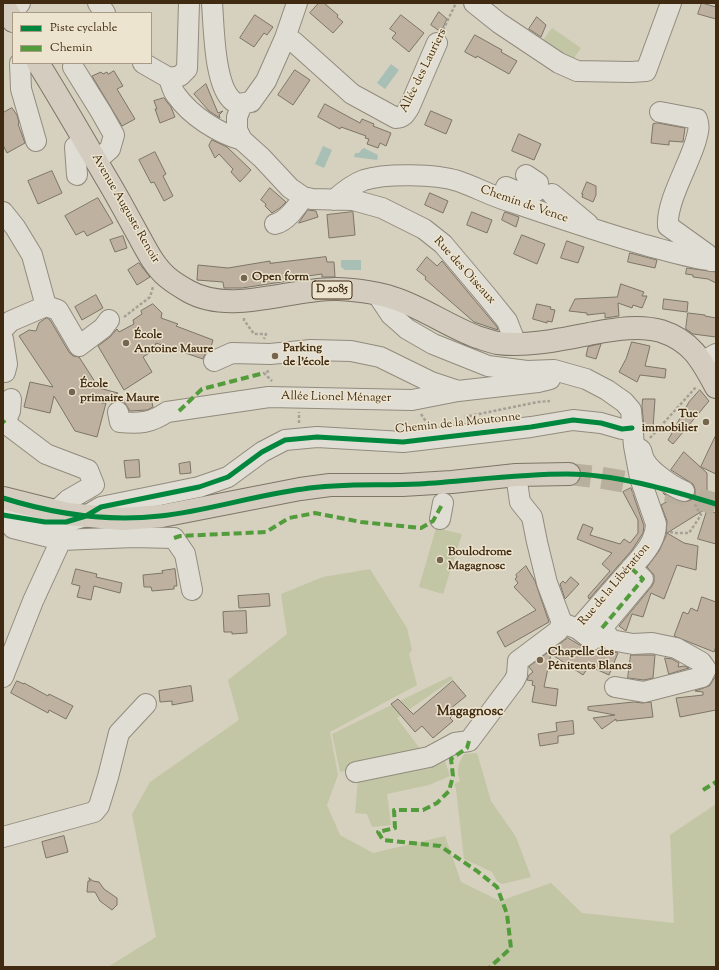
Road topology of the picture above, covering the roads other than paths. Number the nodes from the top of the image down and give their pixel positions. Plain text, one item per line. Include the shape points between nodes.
1 (98, 3) edge
2 (189, 3) edge
3 (212, 3) edge
4 (297, 3) edge
5 (474, 3) edge
6 (670, 3) edge
7 (104, 12) edge
8 (285, 38) junction
9 (437, 43) road end
10 (20, 64) edge
11 (39, 64) edge
12 (145, 64) edge
13 (73, 67) dead end
14 (169, 78) junction
15 (242, 104) junction
16 (660, 112) dead end
17 (84, 140) junction
18 (242, 140) junction
19 (36, 141) dead end
20 (96, 161) junction
21 (77, 175) dead end
22 (526, 175) dead end
23 (480, 190) junction
24 (552, 194) dead end
25 (303, 197) junction
26 (334, 200) junction
27 (3, 212) edge
28 (275, 224) dead end
29 (591, 228) junction
30 (713, 261) edge
31 (377, 294) junction
32 (46, 306) junction
33 (106, 324) road end
34 (3, 330) edge
35 (3, 339) edge
36 (516, 344) junction
37 (214, 361) dead end
38 (561, 371) junction
39 (709, 371) edge
40 (3, 372) edge
41 (458, 391) junction
42 (11, 399) dead end
43 (118, 412) dead end
44 (636, 441) junction
45 (569, 474) tunnel mouth
46 (516, 475) junction
47 (688, 495) road end
48 (3, 498) edge
49 (56, 511) junction
50 (3, 515) edge
51 (86, 516) junction
52 (3, 525) edge
53 (61, 540) junction
54 (631, 568) junction
55 (192, 590) dead end
56 (570, 626) junction
57 (602, 628) junction
58 (711, 670) edge
59 (3, 677) edge
60 (615, 687) dead end
61 (146, 704) dead end
62 (356, 772) dead end
63 (3, 837) edge

1 - 7 street
2 - 14 street via 187,69 180,76
3 - 15 street via 218,66 226,93 234,102
4 - 8 street
5 - 6 street via 559,63 577,70 631,72 646,70
8 - 9 street, Allée des Lauriers via 294,42 352,94 396,118 401,118 409,108
8 - 15 street via 266,81 251,102
10 - 19 street via 21,89
11 - 17 main road, Avenue Auguste Renoir / D 2085
12 - 14 street
13 - 20 street via 114,135 110,149
14 - 18 street via 175,94 190,111 230,136
15 - 18 street via 237,117 237,130
16 - 30 street via 697,119 700,126 668,217 668,226
17 - 20 main road, Avenue Auguste Renoir / D 2085
17 - 21 street via 76,147
18 - 25 street via 290,188
20 - 31 main road, Avenue Auguste Renoir / D 2085 via 152,260 166,276 189,292 212,300 234,301 338,289
22 - 23 street via 538,183 538,190 528,196 503,186 490,185
23 - 26 street, Chemin de Vence via 457,181 436,177 380,176 363,180
23 - 29 street, Chemin de Vence
24 - 29 street
25 - 26 street, Rue des Oiseaux
25 - 28 street via 281,223
26 - 36 street, Rue des Oiseaux via 353,200 382,208 424,229 443,244 507,321
27 - 32 street via 32,255
29 - 30 street, Chemin de Vence via 679,254
31 - 36 main road, Avenue Auguste Renoir / D 2085 via 393,298 463,332 495,343
31 - 38 street via 391,315 407,329 433,344 488,366 527,371
32 - 33 street via 58,310 79,346
32 - 34 street via 11,321
35 - 40 street via 7,364
36 - 39 main road, Avenue Auguste Renoir / D 2085 via 640,328 672,336 691,348
37 - 41 street via 232,353 352,351 380,358 431,382
38 - 41 street, Allée Lionel Ménager via 554,378 538,382
38 - 44 street via 586,379 624,402 631,410
41 - 43 street, Allée Lionel Ménager via 412,400 269,397 167,412 156,419 137,424 120,422
42 - 49 street via 5,423 46,454 88,470 94,485 68,500
44 - 47 street via 645,462 663,479
44 - 51 street, Chemin de la Moutonne via 622,429 601,423 573,420 432,432 403,442 317,437 285,440 262,452 228,477 199,487 101,508
44 - 54 street, Rue de la Libération via 640,478 656,524 656,531 650,545
45 - 46 main road
46 - 51 main road via 402,485 330,485 162,516 123,519
46 - 56 street via 520,502 532,517 547,583
48 - 49 main road
49 - 51 main road
50 - 51 street, Chemin de la Moutonne via 52,522 66,522
52 - 53 street
53 - 55 street via 174,538 185,554
53 - 59 street via 33,601
54 - 56 street, Rue de la Libération
54 - 57 street via 643,579
56 - 57 street via 592,640
56 - 62 street, Rue de la Libération via 558,631 518,661 514,681 469,741 455,743 429,756
57 - 58 street via 611,640 633,644 652,643 676,648
58 - 60 street via 702,677 644,692
61 - 63 street via 119,733 99,806 94,812

